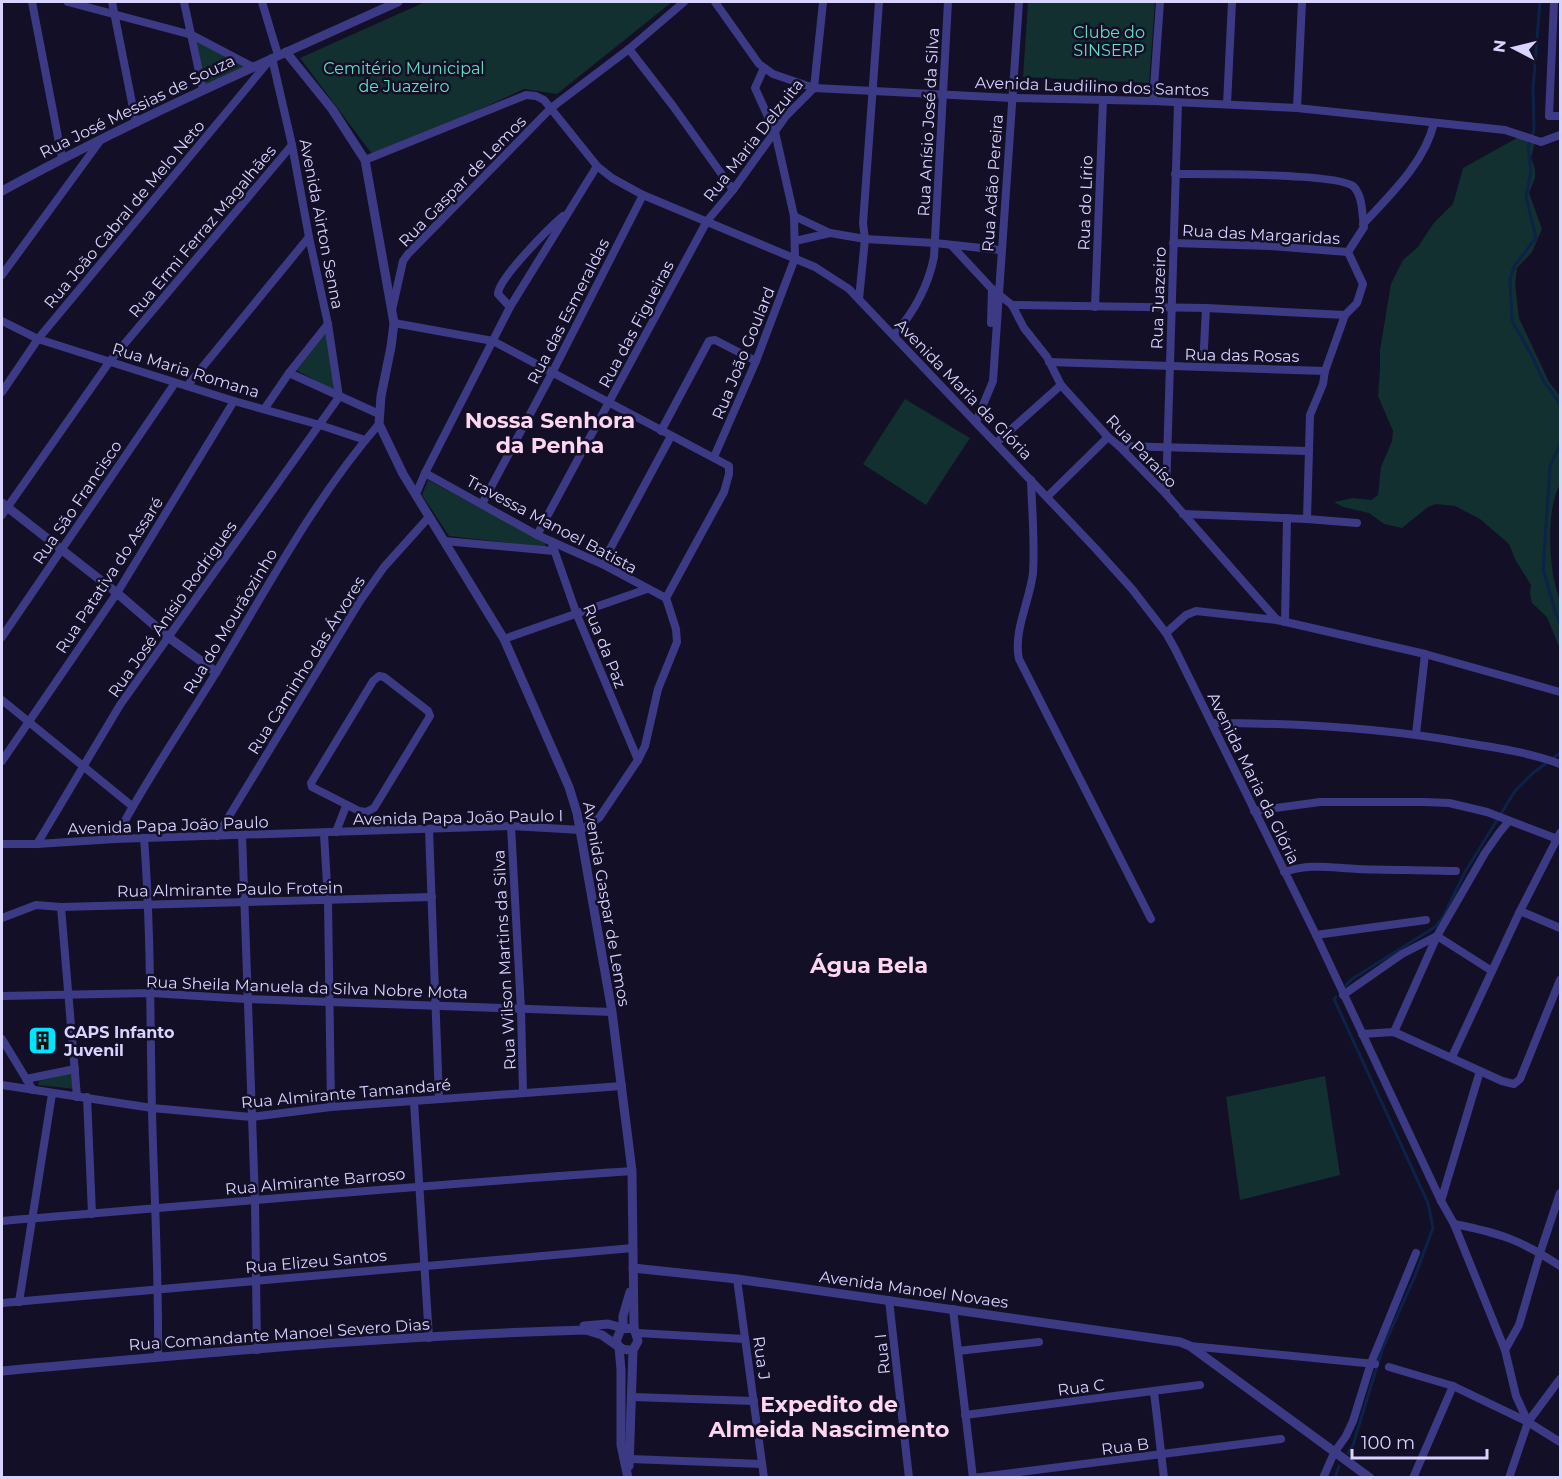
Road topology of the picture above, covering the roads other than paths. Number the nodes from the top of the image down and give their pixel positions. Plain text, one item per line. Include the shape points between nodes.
1 (32, 2) edge
2 (68, 2) edge
3 (112, 2) edge
4 (184, 2) edge
5 (262, 2) edge
6 (398, 2) edge
7 (684, 2) edge
8 (716, 2) edge
9 (823, 2) edge
10 (879, 2) edge
11 (948, 2) edge
12 (1019, 2) edge
13 (1160, 2) edge
14 (1232, 2) edge
15 (1302, 2) edge
16 (1554, 2) edge
17 (114, 13) junction
18 (192, 34) junction
19 (629, 49) junction
20 (279, 55) junction
21 (253, 67) junction
22 (764, 68) junction
23 (814, 88) junction
24 (203, 90) junction
25 (874, 91) junction
26 (942, 94) junction
27 (1012, 98) junction
28 (1102, 100) junction
29 (1153, 101) junction
30 (1178, 103) junction
31 (1227, 104) junction
32 (552, 108) junction
33 (1297, 108) junction
34 (1560, 116) edge
35 (135, 123) junction
36 (1434, 123) junction
37 (775, 132) junction
38 (1560, 135) edge
39 (100, 141) junction
40 (292, 145) junction
41 (63, 158) junction
42 (365, 160) junction
43 (597, 166) junction
44 (1175, 174) junction
45 (733, 190) junction
46 (2, 191) edge
47 (643, 195) junction
48 (568, 211) junction
49 (794, 216) junction
50 (707, 221) junction
51 (1363, 224) junction
52 (830, 233) junction
53 (309, 237) junction
54 (865, 239) junction
55 (795, 241) junction
56 (935, 243) junction
57 (1173, 243) junction
58 (952, 246) junction
59 (1000, 250) junction
60 (1348, 252) junction
61 (795, 258) junction
62 (2, 275) edge
63 (995, 292) junction
64 (859, 298) junction
65 (1012, 305) junction
66 (510, 307) junction
67 (1095, 307) junction
68 (1171, 307) junction
69 (1206, 308) junction
70 (392, 312) junction
71 (1345, 315) junction
72 (2, 321) edge
73 (394, 322) junction
74 (328, 324) junction
75 (894, 335) junction
76 (38, 339) junction
77 (493, 341) junction
78 (110, 361) junction
79 (756, 361) junction
80 (1049, 362) junction
81 (1169, 367) junction
82 (1203, 367) junction
83 (1326, 371) junction
84 (289, 373) junction
85 (552, 373) junction
86 (175, 383) junction
87 (1061, 385) junction
88 (187, 386) junction
89 (2, 392) edge
90 (339, 397) junction
91 (234, 401) junction
92 (609, 404) junction
93 (265, 408) junction
94 (379, 419) junction
95 (976, 422) junction
96 (320, 425) junction
97 (661, 431) junction
98 (670, 436) junction
99 (1108, 437) junction
100 (365, 440) junction
101 (996, 443) junction
102 (1119, 446) junction
103 (1168, 448) junction
104 (1309, 451) junction
105 (714, 457) junction
106 (425, 473) junction
107 (1031, 480) junction
108 (416, 494) junction
109 (1166, 494) junction
110 (1047, 497) junction
111 (482, 504) junction
112 (3, 509) edge
113 (1183, 514) junction
114 (429, 517) junction
115 (1287, 518) junction
116 (1307, 519) junction
117 (1357, 523) dead end
118 (537, 535) junction
119 (444, 541) junction
120 (551, 541) junction
121 (61, 548) junction
122 (554, 551) junction
123 (602, 564) junction
124 (646, 589) junction
125 (117, 593) junction
126 (666, 598) junction
127 (577, 615) junction
128 (1281, 621) junction
129 (1166, 633) junction
130 (2, 637) edge
131 (168, 637) junction
132 (504, 639) junction
133 (1425, 654) junction
134 (216, 672) junction
135 (1560, 692) edge
136 (2, 700) edge
137 (28, 721) junction
138 (1212, 723) junction
139 (1416, 734) junction
140 (638, 760) junction
141 (2, 761) edge
142 (1558, 763) edge
143 (83, 767) junction
144 (132, 806) junction
145 (346, 806) junction
146 (1254, 811) junction
147 (1507, 820) junction
148 (511, 826) junction
149 (429, 829) junction
150 (581, 830) junction
151 (336, 832) junction
152 (242, 834) junction
153 (324, 834) junction
154 (217, 836) junction
155 (1560, 837) edge
156 (144, 838) junction
157 (115, 839) junction
158 (2, 844) edge
159 (37, 844) junction
160 (1456, 871) dead end
161 (1284, 872) junction
162 (432, 897) junction
163 (246, 901) junction
164 (328, 901) junction
165 (149, 904) junction
166 (61, 907) junction
167 (1520, 910) junction
168 (2, 918) edge
169 (1151, 919) dead end
170 (1426, 920) dead end
171 (1560, 927) edge
172 (1316, 935) junction
173 (1437, 936) junction
174 (1492, 971) junction
175 (1560, 980) edge
176 (151, 993) junction
177 (68, 995) junction
178 (1343, 995) junction
179 (2, 996) edge
180 (246, 999) junction
181 (329, 1001) junction
182 (437, 1006) junction
183 (521, 1010) junction
184 (612, 1012) junction
185 (1394, 1032) junction
186 (1362, 1034) junction
187 (2, 1039) edge
188 (1452, 1057) junction
189 (75, 1069) junction
190 (1480, 1071) junction
191 (26, 1079) junction
192 (2, 1085) edge
193 (622, 1086) junction
194 (33, 1090) junction
195 (523, 1092) junction
196 (52, 1094) junction
197 (77, 1096) junction
198 (87, 1097) junction
199 (439, 1099) junction
200 (414, 1102) junction
201 (331, 1107) junction
202 (152, 1108) junction
203 (251, 1117) junction
204 (632, 1171) junction
205 (420, 1185) junction
206 (1560, 1193) edge
207 (255, 1201) junction
208 (1441, 1201) junction
209 (154, 1208) junction
210 (92, 1214) junction
211 (34, 1219) junction
212 (2, 1221) edge
213 (1454, 1224) junction
214 (633, 1248) junction
215 (1540, 1252) junction
216 (1416, 1253) dead end
217 (425, 1266) junction
218 (1560, 1266) edge
219 (633, 1272) junction
220 (737, 1279) junction
221 (256, 1280) junction
222 (158, 1288) junction
223 (889, 1300) junction
224 (19, 1302) junction
225 (2, 1303) edge
226 (953, 1309) junction
227 (623, 1328) junction
228 (558, 1331) junction
229 (636, 1331) junction
230 (429, 1338) junction
231 (745, 1339) junction
232 (1039, 1342) dead end
233 (1190, 1346) junction
234 (619, 1347) junction
235 (257, 1350) junction
236 (633, 1350) junction
237 (1505, 1350) junction
238 (958, 1351) junction
239 (158, 1357) junction
240 (1373, 1363) junction
241 (1389, 1367) dead end
242 (2, 1371) edge
243 (1560, 1379) edge
244 (1200, 1385) dead end
245 (1453, 1386) junction
246 (1154, 1392) junction
247 (632, 1397) junction
248 (754, 1401) junction
249 (965, 1414) junction
250 (1528, 1422) junction
251 (1281, 1439) dead end
252 (1560, 1442) edge
253 (1334, 1453) junction
254 (1161, 1455) junction
255 (630, 1459) junction
256 (762, 1464) junction
257 (628, 1478) edge
258 (764, 1478) edge
259 (909, 1478) edge
260 (973, 1478) edge
261 (1164, 1478) edge
262 (1323, 1478) edge
263 (1370, 1478) edge
264 (1413, 1478) edge
265 (1509, 1478) edge

1 - 41 street
2 - 17 street
3 - 17 street
4 - 18 street
5 - 20 street, Avenida Airton Senna
6 - 20 street, Rua José Messias de Souza
7 - 19 street, Rua Gaspar de Lemos
8 - 22 street, Avenida Laudilino dos Santos
9 - 23 street, Rua Maria Delzuita
10 - 25 street
11 - 26 street, Rua Anísio José da Silva
12 - 27 street, Rua Adão Pereira
13 - 29 street
14 - 31 street
15 - 33 street
16 - 34 street via 1549,116
17 - 18 street
17 - 35 street
18 - 21 street
18 - 24 street
19 - 32 street, Rua Gaspar de Lemos
19 - 45 street
20 - 21 street, Rua José Messias de Souza
20 - 40 street, Avenida Airton Senna
20 - 42 street via 332,109
20 - 76 street, Rua João Cabral de Melo Neto
21 - 24 street, Rua José Messias de Souza
22 - 23 street, Avenida Laudilino dos Santos
22 - 37 street via 754,88
23 - 25 street, Avenida Laudilino dos Santos
23 - 37 street, Rua Maria Delzuita
24 - 35 street, Rua José Messias de Souza
25 - 26 street, Avenida Laudilino dos Santos
25 - 54 street via 862,223
26 - 27 street, Avenida Laudilino dos Santos
26 - 56 street, Rua Anísio José da Silva
27 - 28 street, Avenida Laudilino dos Santos
27 - 59 street, Rua Adão Pereira
28 - 29 street, Avenida Laudilino dos Santos
28 - 67 street, Rua do Lírio
29 - 30 street, Avenida Laudilino dos Santos
30 - 31 street, Avenida Laudilino dos Santos
30 - 44 street, Rua Juazeiro
31 - 33 street, Avenida Laudilino dos Santos
32 - 42 street via 536,96 526,96
32 - 43 street, Avenida Maria da Glória
32 - 70 street, Rua Gaspar de Lemos via 408,254
33 - 36 street, Avenida Laudilino dos Santos
35 - 39 street, Rua José Messias de Souza
36 - 38 street, Avenida Laudilino dos Santos via 1505,130 1541,142
36 - 51 street via 1414,163
37 - 45 street, Rua Maria Delzuita
37 - 49 street
39 - 41 street, Rua José Messias de Souza
39 - 62 street
40 - 53 street, Avenida Airton Senna
40 - 78 street, Rua Ermi Ferraz Magalhães
41 - 46 street, Rua José Messias de Souza
42 - 70 street
43 - 47 street, Avenida Maria da Glória
43 - 48 street
44 - 51 street via 1302,177 1349,183 1358,192
44 - 57 street, Rua Juazeiro
45 - 50 street, Rua Maria Delzuita
47 - 50 street, Avenida Maria da Glória
47 - 85 street, Rua das Esmeraldas
48 - 66 street
48 - 66 street via 500,284 498,294
49 - 52 street
49 - 55 street
50 - 61 street, Avenida Maria da Glória
50 - 92 street, Rua das Figueiras
51 - 60 street
52 - 54 street
52 - 55 street
53 - 74 street, Avenida Airton Senna
53 - 88 street
54 - 56 street
54 - 64 street
55 - 61 street
56 - 58 street
56 - 75 street, Rua Anísio José da Silva via 926,286
57 - 60 street, Rua das Margaridas
57 - 68 street, Rua Juazeiro
58 - 59 street
58 - 63 street, Rua Paraíso
59 - 63 street, Rua Adão Pereira
60 - 71 street via 1363,284 1357,303
61 - 64 street, Avenida Maria da Glória via 827,273
61 - 79 street, Rua João Goulard
63 - 65 street, Rua Paraíso
63 - 95 street, Rua Adão Pereira via 992,385
64 - 75 street, Avenida Maria da Glória
65 - 67 street
65 - 80 street, Rua Paraíso
66 - 77 street
67 - 68 street
68 - 69 street
68 - 81 street, Rua Juazeiro
69 - 71 street
69 - 82 street
70 - 73 street
71 - 83 street
72 - 76 street, Rua Maria Romana
73 - 77 street
73 - 94 street
74 - 84 street
74 - 90 street, Avenida Airton Senna
75 - 95 street, Avenida Maria da Glória
76 - 78 street, Rua Maria Romana
76 - 89 street, Rua João Cabral de Melo Neto
77 - 85 street
77 - 106 street
78 - 86 street, Rua Maria Romana
78 - 112 street, Rua Ermi Ferraz Magalhães
79 - 97 street via 715,339 709,341
79 - 105 street, Rua João Goulard
80 - 81 street, Rua das Rosas
80 - 87 street, Rua Paraíso
81 - 82 street, Rua das Rosas
81 - 103 street, Rua Juazeiro
82 - 83 street, Rua das Rosas
83 - 104 street via 1310,415
84 - 90 street
84 - 93 street
85 - 92 street
85 - 111 street, Rua das Esmeraldas
86 - 88 street, Rua Maria Romana
86 - 121 street, Rua São Francisco
87 - 99 street, Rua Paraíso
87 - 101 street
88 - 91 street, Rua Maria Romana
90 - 94 street
90 - 96 street, Rua José Anísio Rodrigues
91 - 93 street, Rua Maria Romana
91 - 125 street, Rua Patativa do Assaré
92 - 97 street
92 - 118 street, Rua das Figueiras
93 - 96 street, Rua Maria Romana
94 - 100 street, Rua do Mourãozinho
94 - 108 street, Avenida Gaspar de Lemos
95 - 101 street, Avenida Maria da Glória
96 - 100 street, Rua Maria Romana
96 - 131 street, Rua José Anísio Rodrigues
97 - 98 street
98 - 105 street
98 - 123 street
99 - 102 street, Rua Paraíso
99 - 110 street
100 - 134 street, Rua do Mourãozinho via 299,532
101 - 107 street, Avenida Maria da Glória
102 - 103 street
102 - 109 street, Rua Paraíso
103 - 104 street
103 - 109 street, Rua Juazeiro
104 - 116 street
105 - 126 street via 729,466 724,492
106 - 108 street
106 - 111 street, Travessa Manoel Batista
107 - 110 street, Avenida Maria da Glória
107 - 169 street via 1033,574 1017,647 1019,658
108 - 114 street, Avenida Gaspar de Lemos
109 - 113 street, Rua Paraíso
110 - 129 street, Avenida Maria da Glória via 1132,589
111 - 118 street, Travessa Manoel Batista
112 - 121 street
113 - 115 street
113 - 128 street, Rua Paraíso
114 - 119 street, Avenida Gaspar de Lemos
114 - 154 street, Rua Caminho das Árvores via 384,567 360,602
115 - 116 street
115 - 128 street
116 - 117 street
118 - 120 street, Travessa Manoel Batista
119 - 122 street
119 - 132 street, Avenida Gaspar de Lemos
120 - 122 street, Rua da Paz
120 - 123 street, Travessa Manoel Batista
121 - 125 street
121 - 130 street, Rua São Francisco
122 - 127 street, Rua da Paz
123 - 124 street, Travessa Manoel Batista
124 - 126 street, Travessa Manoel Batista
124 - 127 street
125 - 131 street
125 - 137 street, Rua Patativa do Assaré
126 - 140 street via 677,642 658,688
127 - 132 street
127 - 140 street, Rua da Paz
128 - 129 street via 1196,611
128 - 133 street
129 - 138 street, Avenida Maria da Glória
131 - 134 street
131 - 143 street, Rua José Anísio Rodrigues
132 - 150 street, Avenida Gaspar de Lemos via 569,787
133 - 135 street
133 - 139 street
134 - 144 street, Rua do Mourãozinho
136 - 137 street
137 - 141 street, Rua Patativa do Assaré
137 - 143 street
138 - 139 street via 1327,726
138 - 146 street, Avenida Maria da Glória
139 - 142 street
140 - 150 street via 599,818
143 - 144 street
143 - 159 street, Rua José Anísio Rodrigues
144 - 157 street, Rua do Mourãozinho
145 - 145 street via 366,812 374,808 429,718 428,711 381,676 372,681 311,781 312,787
145 - 151 street
146 - 147 street via 1347,801 1449,803
146 - 161 street, Avenida Maria da Glória
147 - 155 street
147 - 173 street
148 - 149 street, Avenida Papa João Paulo I
148 - 150 street, Avenida Papa João Paulo I
148 - 183 street, Rua Wilson Martins da Silva
149 - 151 street, Avenida Papa João Paulo I
149 - 162 street
150 - 184 street, Avenida Gaspar de Lemos
151 - 153 street, Avenida Papa João Paulo
152 - 153 street, Avenida Papa João Paulo
152 - 154 street, Avenida Papa João Paulo
152 - 163 street
153 - 164 street
154 - 156 street, Avenida Papa João Paulo
155 - 167 street
156 - 157 street, Avenida Papa João Paulo
156 - 165 street
157 - 159 street, Avenida Papa João Paulo
158 - 159 street, Avenida Papa João Paulo
160 - 161 street via 1314,866
161 - 172 street, Avenida Maria da Glória
162 - 164 street, Rua Almirante Paulo Frotein
162 - 182 street
163 - 164 street, Rua Almirante Paulo Frotein
163 - 165 street, Rua Almirante Paulo Frotein
163 - 180 street
164 - 181 street
165 - 166 street, Rua Almirante Paulo Frotein
165 - 176 street
166 - 168 street, Rua Almirante Paulo Frotein via 29,906
166 - 177 street
167 - 171 street
167 - 174 street
170 - 172 street
172 - 178 street, Avenida Maria da Glória
173 - 174 street
173 - 178 street via 1402,954
173 - 185 street
174 - 188 street
175 - 190 street via 1518,1083 1510,1084
176 - 177 street, Rua Sheila Manuela da Silva Nobre Mota
176 - 180 street, Rua Sheila Manuela da Silva Nobre Mota
176 - 202 street
177 - 179 street, Rua Sheila Manuela da Silva Nobre Mota
177 - 189 street
178 - 186 street, Avenida Maria da Glória
180 - 181 street, Rua Sheila Manuela da Silva Nobre Mota
180 - 203 street
181 - 182 street, Rua Sheila Manuela da Silva Nobre Mota
181 - 201 street
182 - 183 street, Rua Sheila Manuela da Silva Nobre Mota
182 - 199 street
183 - 184 street, Rua Sheila Manuela da Silva Nobre Mota
183 - 195 street, Rua Wilson Martins da Silva
184 - 193 street, Avenida Gaspar de Lemos
185 - 186 street
185 - 188 street
186 - 208 street, Avenida Maria da Glória
187 - 191 street
188 - 190 street
189 - 191 street
189 - 197 street
190 - 208 street
191 - 194 street
192 - 194 street, Rua Almirante Tamandaré
193 - 195 street, Rua Almirante Tamandaré
193 - 204 street, Avenida Gaspar de Lemos
194 - 196 street, Rua Almirante Tamandaré
195 - 199 street, Rua Almirante Tamandaré
196 - 197 street, Rua Almirante Tamandaré
196 - 211 street
197 - 198 street, Rua Almirante Tamandaré
198 - 202 street, Rua Almirante Tamandaré
198 - 210 street
199 - 200 street, Rua Almirante Tamandaré
200 - 201 street, Rua Almirante Tamandaré
200 - 205 street
201 - 203 street, Rua Almirante Tamandaré
202 - 203 street, Rua Almirante Tamandaré
202 - 209 street
203 - 207 street
204 - 205 street, Rua Almirante Barroso
204 - 214 street, Avenida Gaspar de Lemos
205 - 207 street, Rua Almirante Barroso
205 - 217 street
206 - 215 street
207 - 209 street, Rua Almirante Barroso
207 - 221 street
208 - 213 street, Avenida Maria da Glória
209 - 210 street, Rua Almirante Barroso
209 - 222 street
210 - 211 street, Rua Almirante Barroso
211 - 212 street, Rua Almirante Barroso
211 - 224 street
213 - 215 street via 1491,1231
213 - 237 street, Avenida Maria da Glória
214 - 217 street, Rua Elizeu Santos
214 - 219 street, Avenida Gaspar de Lemos
215 - 218 street
215 - 237 street via 1519,1325
216 - 240 street
217 - 221 street, Rua Elizeu Santos
217 - 230 street
219 - 220 street, Avenida Manoel Novaes
219 - 227 street
219 - 229 street
220 - 223 street, Avenida Manoel Novaes
220 - 231 street, Rua J
221 - 222 street, Rua Elizeu Santos
221 - 235 street
222 - 224 street, Rua Elizeu Santos
222 - 239 street
223 - 226 street, Avenida Manoel Novaes
223 - 259 street, Rua I
224 - 225 street, Rua Elizeu Santos
226 - 233 street, Avenida Manoel Novaes
226 - 238 street
227 - 228 street via 608,1324
227 - 229 street
227 - 234 street via 617,1334
228 - 230 street, Rua Comandante Manoel Severo Dias
228 - 234 street via 594,1332
229 - 231 street
229 - 236 street via 638,1341
230 - 235 street, Rua Comandante Manoel Severo Dias
231 - 248 street, Rua J
232 - 238 street
233 - 240 street
233 - 253 street
234 - 236 street
234 - 257 street via 621,1445
235 - 239 street, Rua Comandante Manoel Severo Dias
236 - 247 street
237 - 250 street, Avenida Maria da Glória via 1516,1396
238 - 249 street
239 - 242 street, Rua Comandante Manoel Severo Dias
240 - 253 street via 1353,1421
241 - 245 street
243 - 250 street
244 - 246 street, Rua C
245 - 250 street
245 - 264 street
246 - 249 street, Rua C
246 - 254 street
247 - 248 street
247 - 255 street
248 - 256 street, Rua J
249 - 260 street
250 - 252 street
250 - 265 street
251 - 254 street, Rua B
253 - 262 street
253 - 263 street
254 - 260 street, Rua B
254 - 261 street
255 - 256 street
255 - 257 street
256 - 258 street, Rua J

